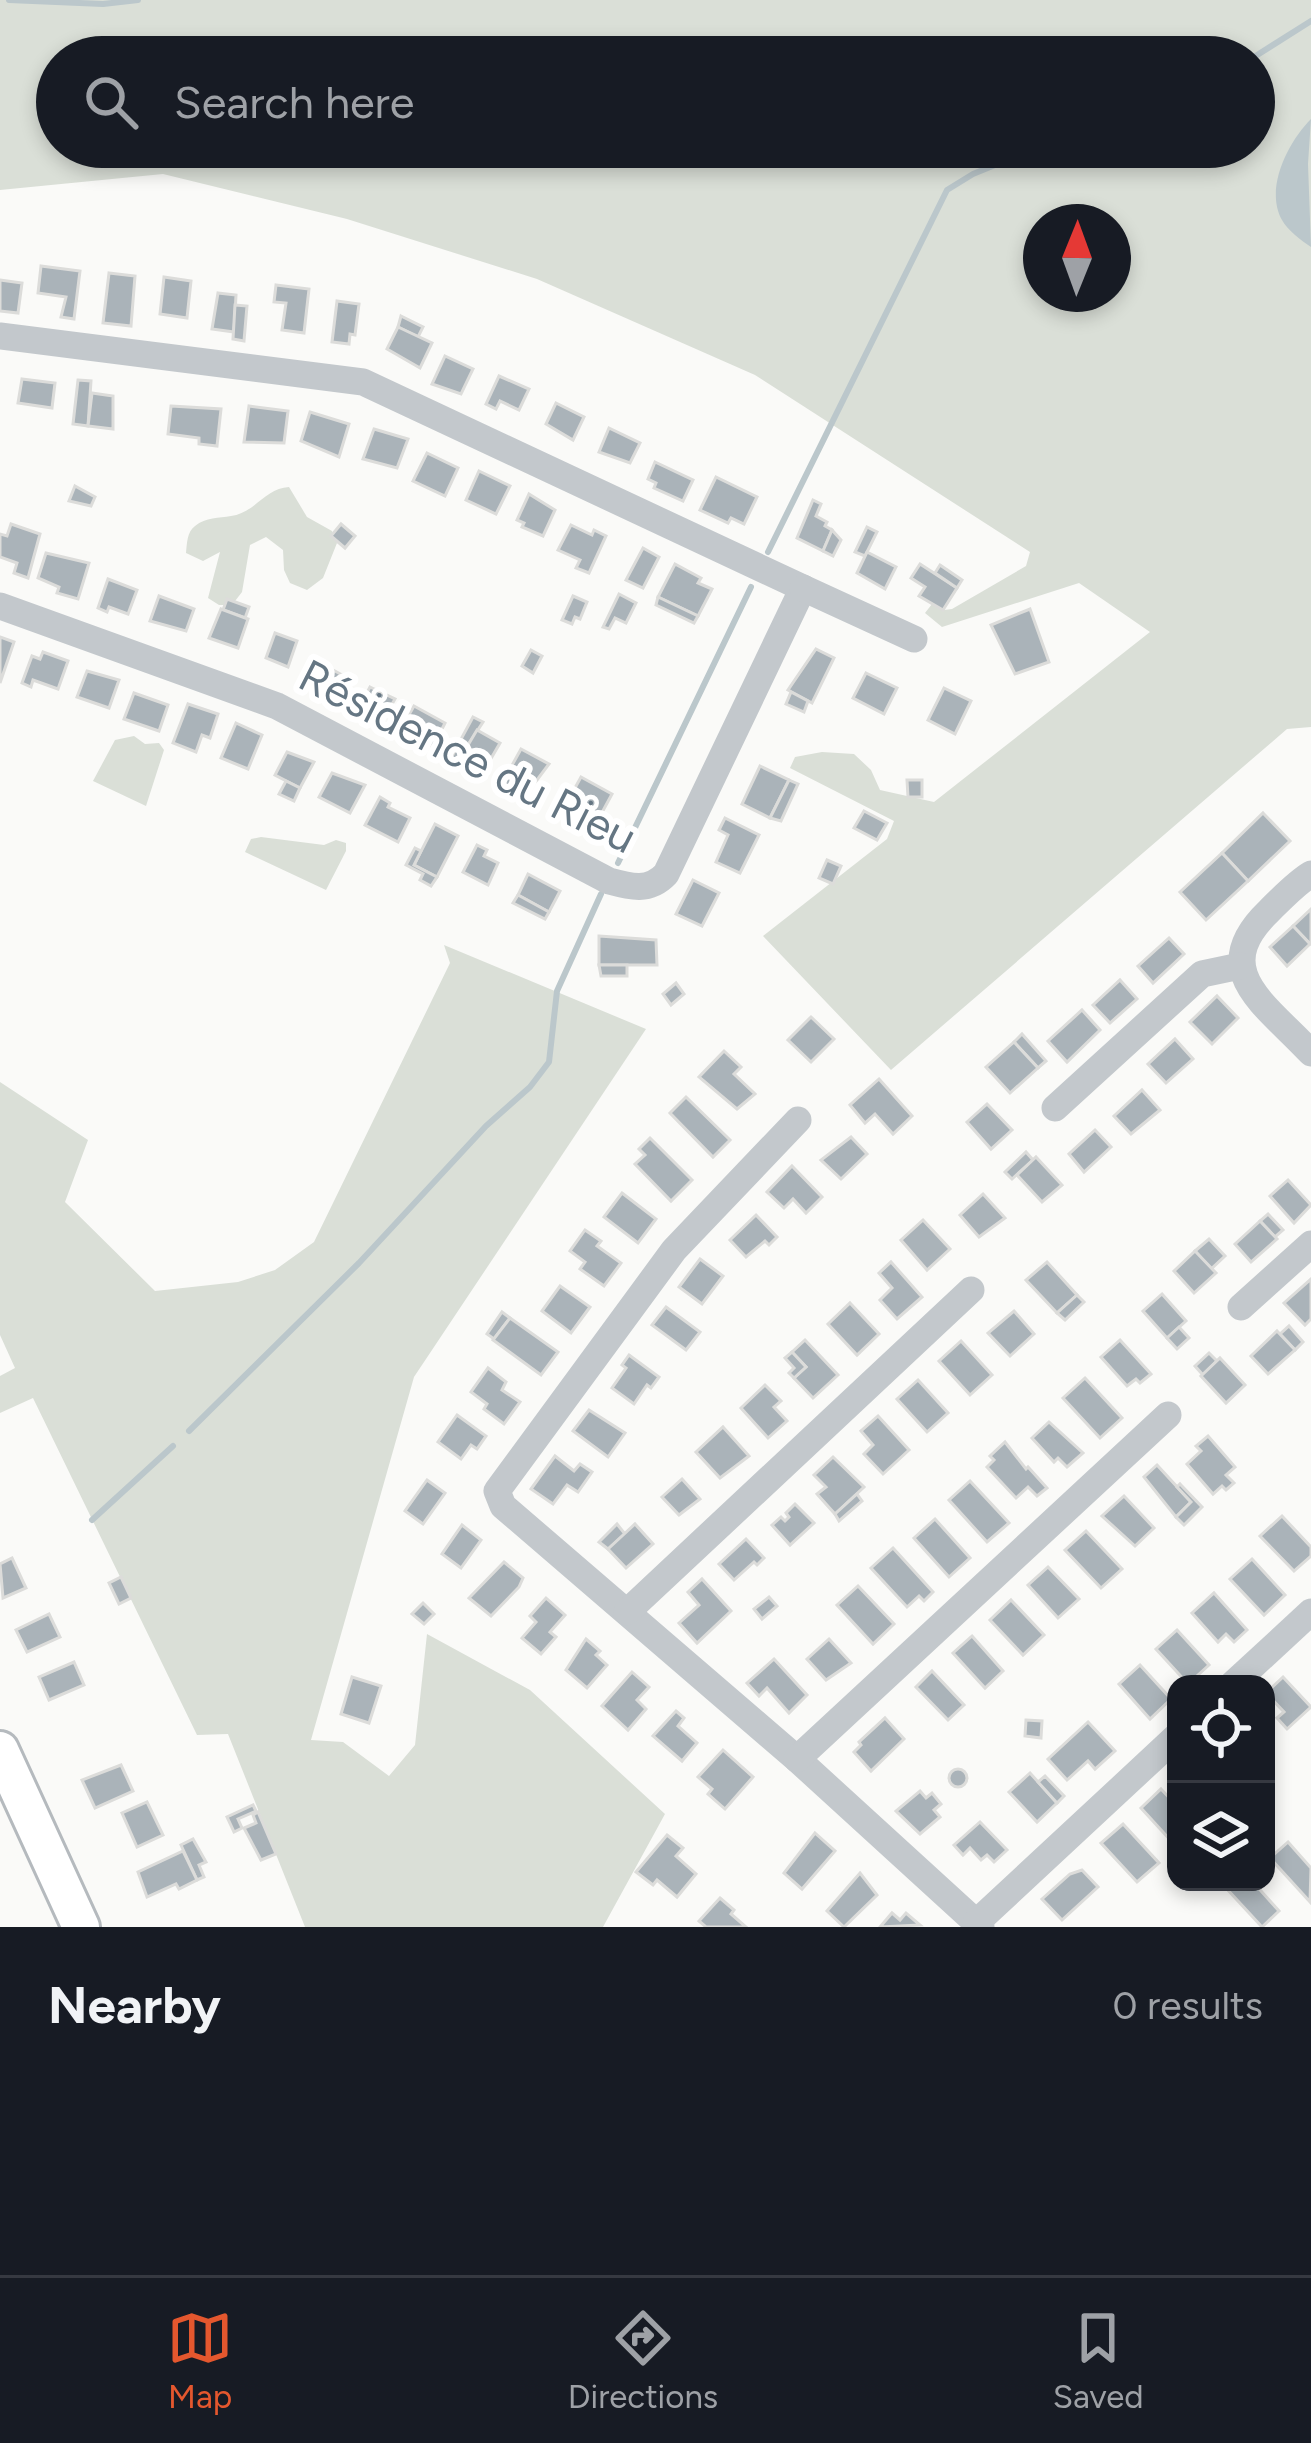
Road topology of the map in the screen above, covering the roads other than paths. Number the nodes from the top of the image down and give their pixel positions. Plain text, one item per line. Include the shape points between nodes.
1 (0, 336) edge
2 (803, 588) junction
3 (0, 605) edge
4 (914, 639) dead end
5 (1311, 874) edge
6 (1240, 966) junction
7 (1311, 1053) edge
8 (1055, 1108) dead end
9 (798, 1120) dead end
10 (1311, 1244) edge
11 (971, 1290) dead end
12 (1241, 1307) dead end
13 (1168, 1415) dead end
14 (627, 1612) junction
15 (1311, 1612) edge
16 (1243, 1675) edge
17 (1167, 1746) edge
18 (0, 1750) edge
19 (796, 1759) junction
20 (979, 1925) edge
21 (81, 1927) edge

1 - 2 street via 363,382
2 - 3 street, Résidence du Rieu via 666,874 638,887 609,880 277,706
2 - 4 street
5 - 6 street via 1249,931
6 - 7 street
6 - 8 street via 1202,974
9 - 14 street via 674,1250 497,1491 503,1506
10 - 12 street
11 - 14 street
13 - 19 street
14 - 19 street
15 - 16 street
17 - 20 street
18 - 21 main road
19 - 20 street

